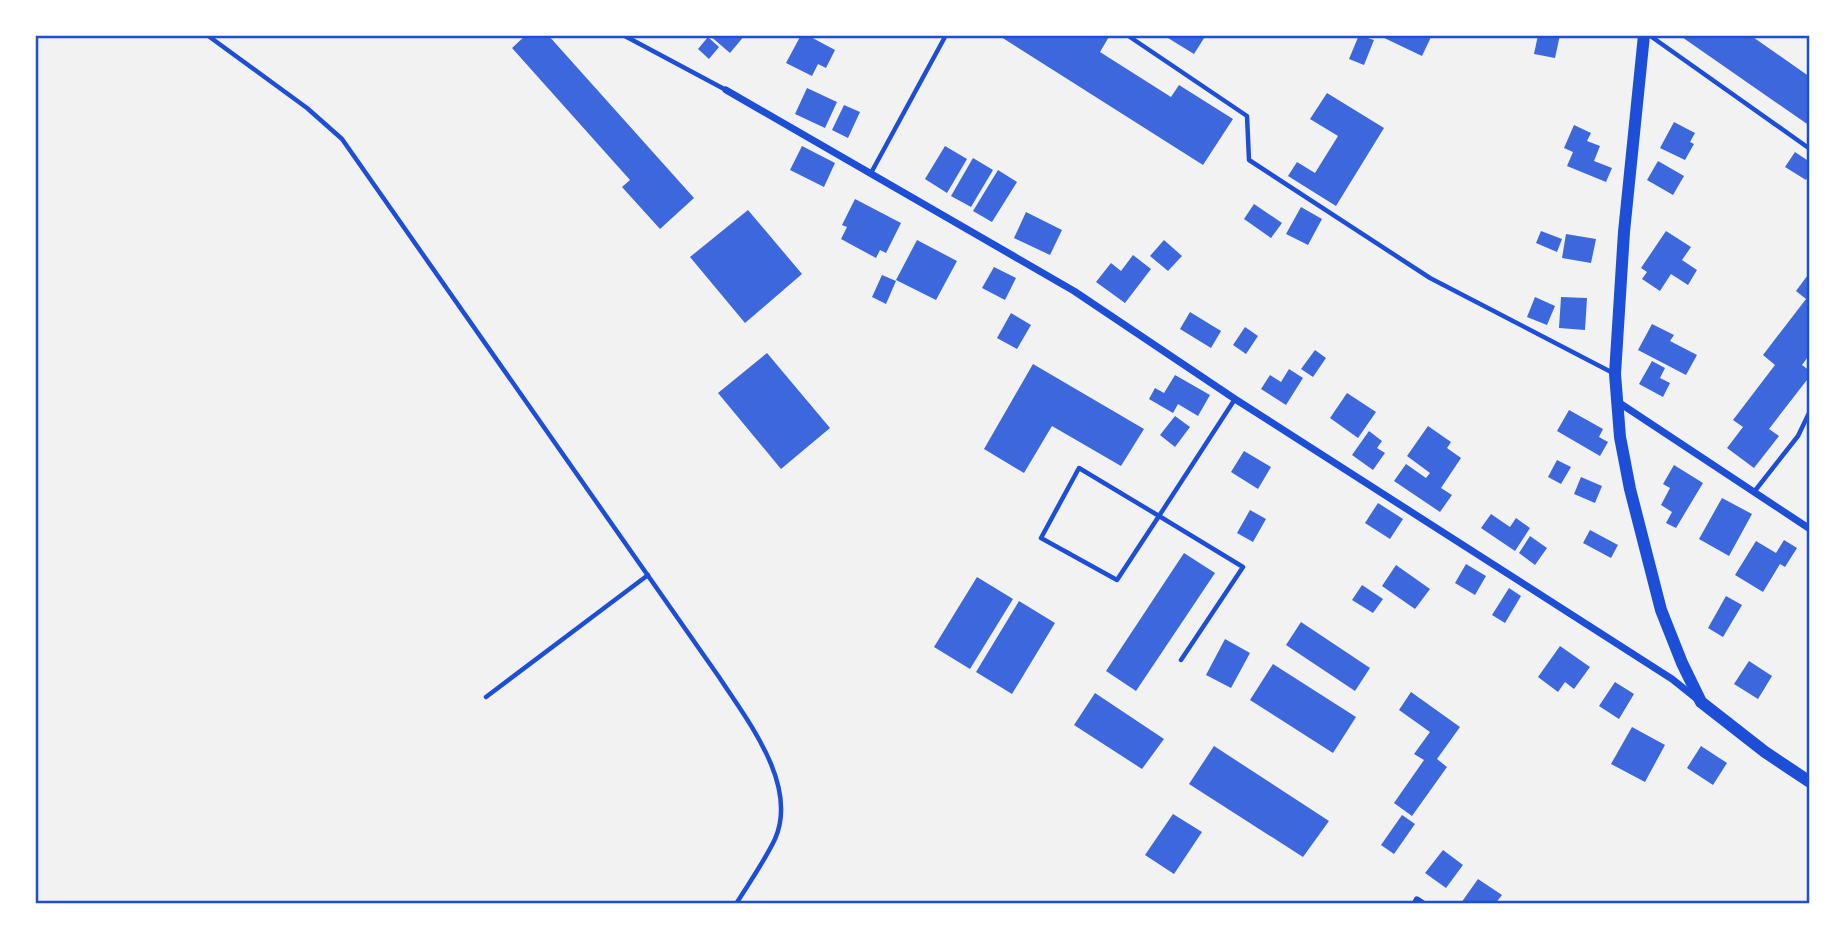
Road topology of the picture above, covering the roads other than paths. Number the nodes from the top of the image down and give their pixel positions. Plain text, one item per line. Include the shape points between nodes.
1 (207, 35) edge
2 (623, 35) edge
3 (946, 35) edge
4 (1127, 35) edge
5 (1646, 35) edge
6 (726, 90) joint
7 (1810, 149) edge
8 (872, 173) junction
9 (1615, 374) junction
10 (1235, 399) junction
11 (1617, 401) junction
12 (1810, 411) edge
13 (1754, 492) junction
14 (1159, 516) junction
15 (1810, 529) edge
16 (649, 576) junction
17 (1181, 660) dead end
18 (486, 697) dead end
19 (1701, 702) junction
20 (1810, 782) edge
21 (736, 904) edge

1 - 16 lane via 342,139
2 - 6 lane
3 - 8 lane
4 - 9 lane via 1248,116 1249,160 1430,278
5 - 7 lane
5 - 9 main road via 1624,232
6 - 8 street
8 - 10 street via 1074,291
9 - 11 main road
10 - 14 lane
10 - 19 street
11 - 13 street
11 - 19 main road via 1620,437 1661,610
12 - 13 lane via 1798,436
13 - 15 street
14 - 14 lane via 1079,468 1041,538 1117,580
14 - 17 lane via 1243,567
16 - 18 lane
16 - 21 lane via 762,744 779,787 782,811 776,837
19 - 20 main road

